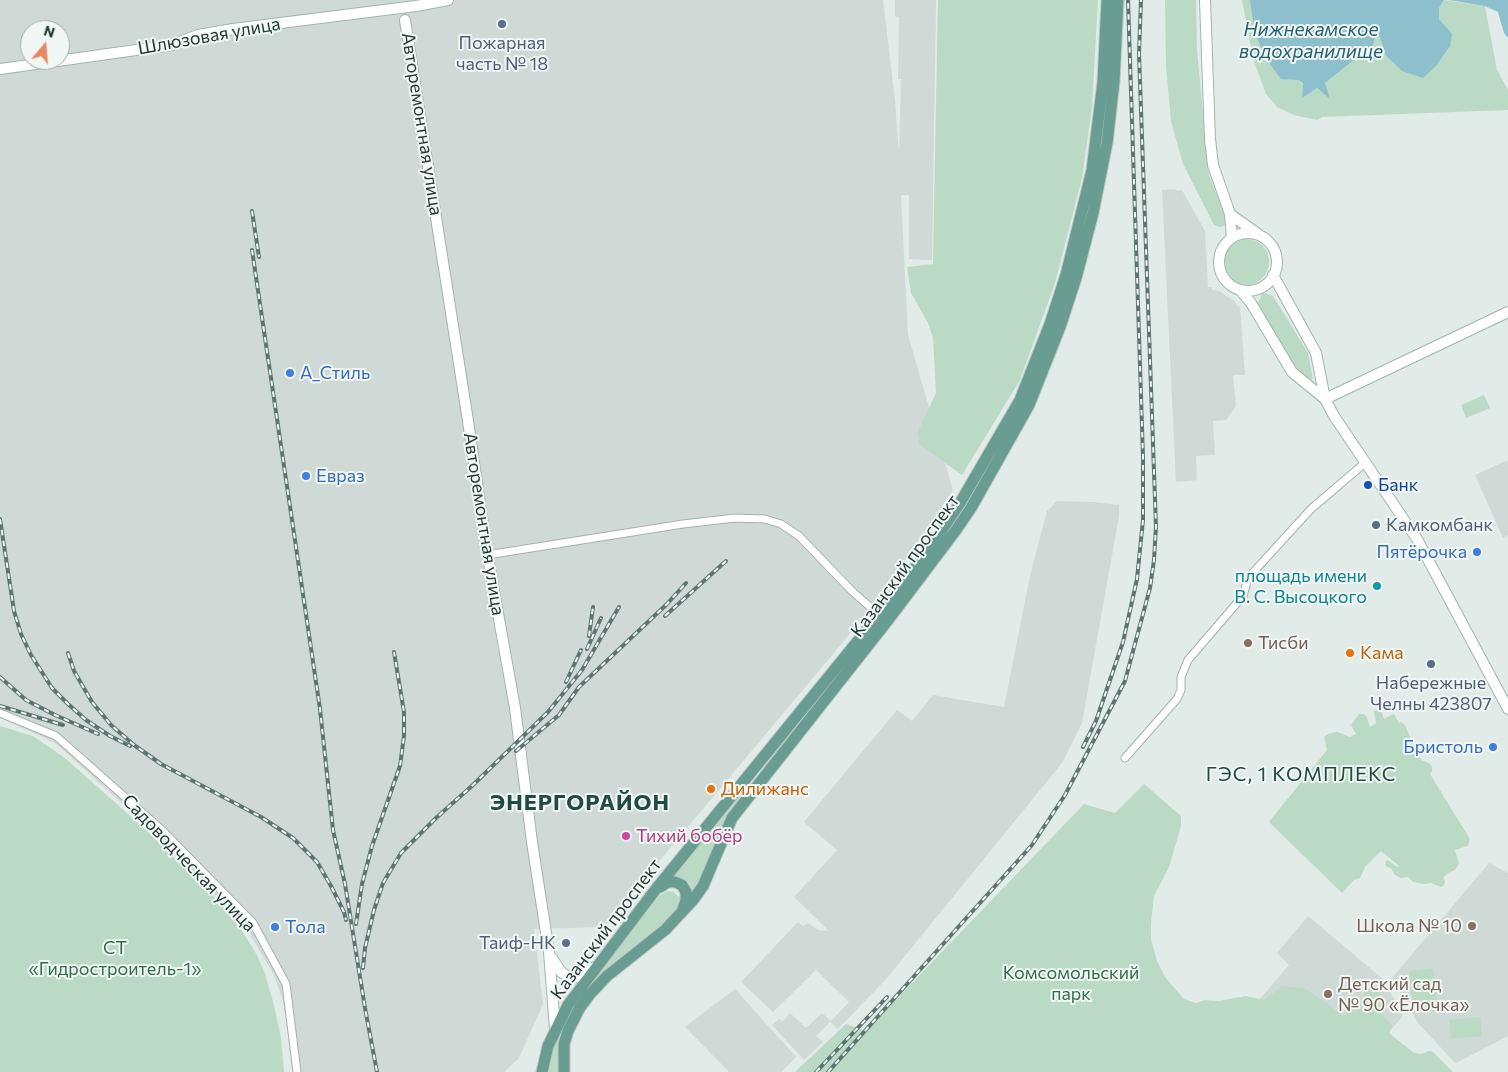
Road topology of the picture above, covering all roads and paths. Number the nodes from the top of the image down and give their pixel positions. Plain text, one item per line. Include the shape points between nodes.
1 (448, 0) edge
2 (1107, 0) edge
3 (1118, 0) edge
4 (1205, 0) edge
5 (416, 6) junction
6 (388, 9) junction
7 (405, 20) junction
8 (0, 69) edge
9 (1230, 214) junction
10 (1232, 238) junction
11 (1265, 239) junction
12 (1274, 275) junction
13 (1241, 291) junction
14 (1508, 312) edge
15 (1321, 378) junction
16 (1348, 388) junction
17 (1325, 399) junction
18 (1366, 462) junction
19 (951, 528) junction
20 (934, 551) junction
21 (487, 555) junction
22 (879, 615) junction
23 (1508, 709) edge
24 (0, 713) edge
25 (1125, 758) dead end
26 (656, 889) junction
27 (680, 915) junction
28 (549, 952) junction
29 (597, 965) junction
30 (555, 1030) junction
31 (297, 1072) edge
32 (542, 1072) edge
33 (564, 1072) edge

1 - 5 street, Шлюзовая улица
2 - 19 main road, Казанский проспект via 1097,142 1066,275 1020,400
3 - 19 main road, Казанский проспект via 1107,143 1093,213 1073,286 1029,405 971,508
4 - 9 street via 1213,165
5 - 6 street, Шлюзовая улица
5 - 7 street
6 - 7 street
6 - 8 street, Шлюзовая улица via 233,29 198,35 172,45
7 - 21 street, Авторемонтная улица
9 - 10 street
9 - 11 street
10 - 11 street via 1247,233
10 - 13 street via 1221,251 1219,268 1227,282
11 - 12 street via 1275,253
12 - 13 street via 1262,287
12 - 15 street via 1316,354
13 - 17 street via 1292,372
14 - 16 street
15 - 16 street via 1332,387
15 - 17 street
16 - 17 street
17 - 18 street
18 - 23 street via 1417,539
18 - 25 street via 1311,509 1248,578 1243,596 1188,660 1177,699
19 - 20 main road, Казанский проспект
20 - 22 main road, Казанский проспект
20 - 27 main road, Казанский проспект via 732,818 703,886
21 - 22 street via 692,523 735,518 765,519 781,524 799,536
21 - 28 street, Авторемонтная улица via 515,708
22 - 26 main road, Казанский проспект
24 - 31 street, Садоводческая улица via 56,736 162,829 253,923 286,984
26 - 27 main road via 668,882 682,885 686,900
26 - 29 main road, Казанский проспект
27 - 33 main road, Казанский проспект via 590,994 568,1031 564,1044
28 - 29 street via 567,976 585,975
28 - 30 street, Авторемонтная улица
29 - 30 main road, Казанский проспект via 568,1005
30 - 32 main road, Казанский проспект

